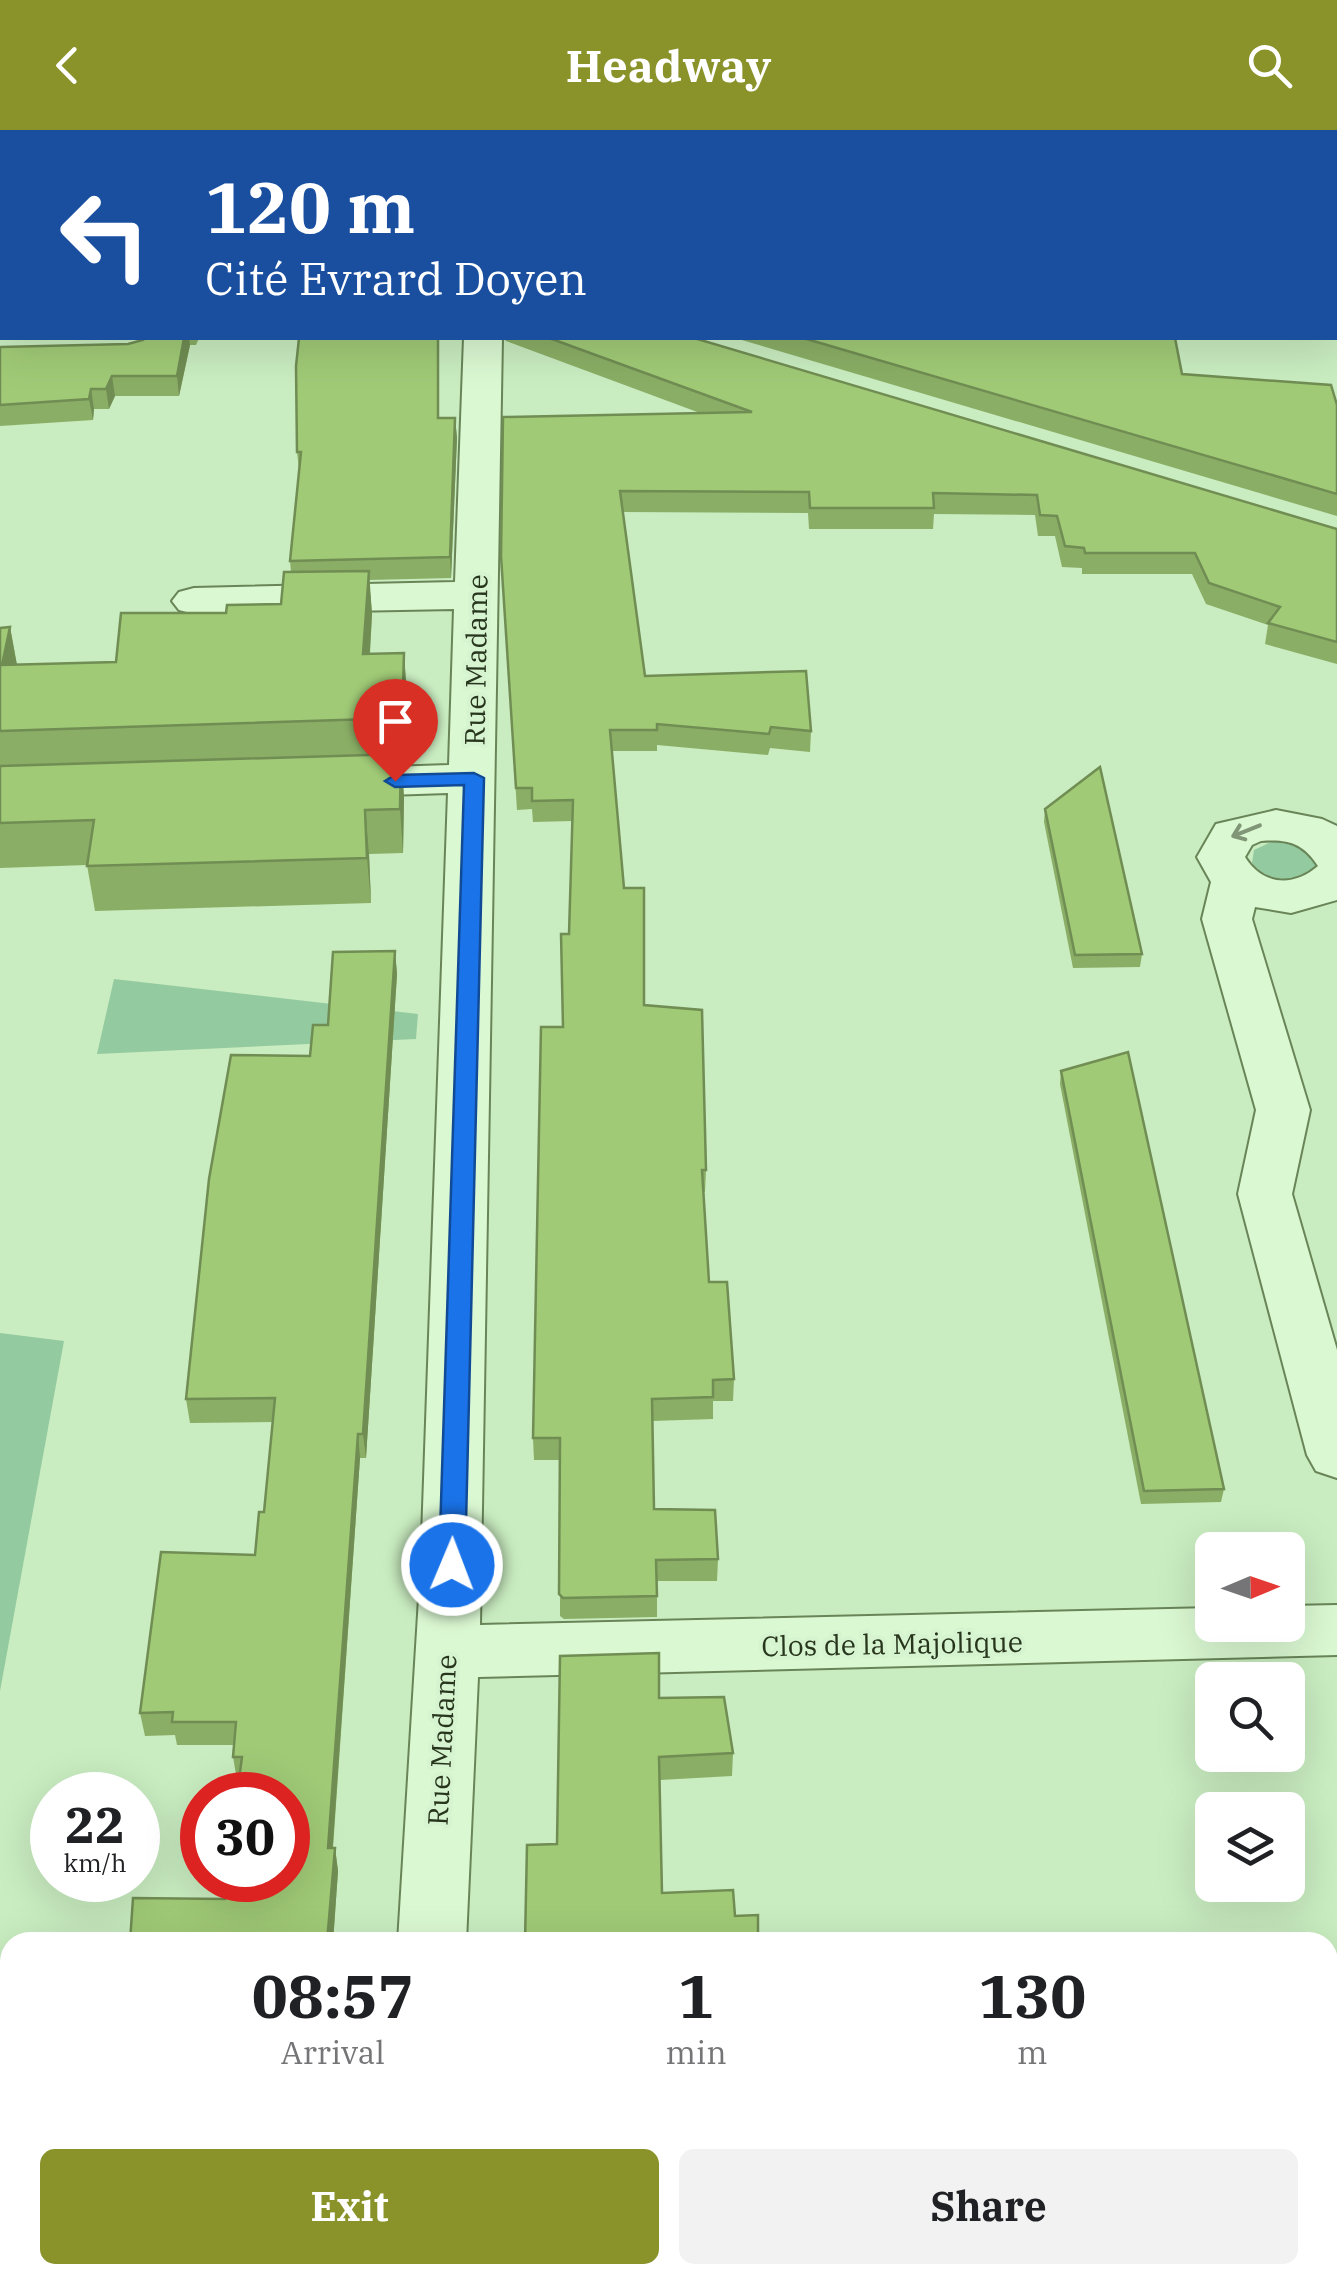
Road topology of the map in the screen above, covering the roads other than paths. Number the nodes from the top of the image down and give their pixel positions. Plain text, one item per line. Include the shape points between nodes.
1 (483, 340) edge
2 (476, 595) junction
3 (194, 601) dead end
4 (474, 778) junction
5 (276, 784) edge
6 (1337, 858) edge
7 (1337, 876) edge
8 (1236, 881) junction
9 (1337, 1455) edge
10 (1337, 1630) edge
11 (446, 1652) junction
12 (432, 1932) edge

1 - 2 street, Rue Madame
2 - 3 street
2 - 4 street, Rue Madame
4 - 5 street
4 - 11 street, Rue Madame
6 -> 8 street via 1307,831 1248,827 1233,834 1221,856
7 - 8 street via 1328,886 1294,897
8 - 9 street via 1227,919 1283,1110 1266,1194
10 - 11 street, Clos de la Majolique
11 - 12 street, Rue Madame

